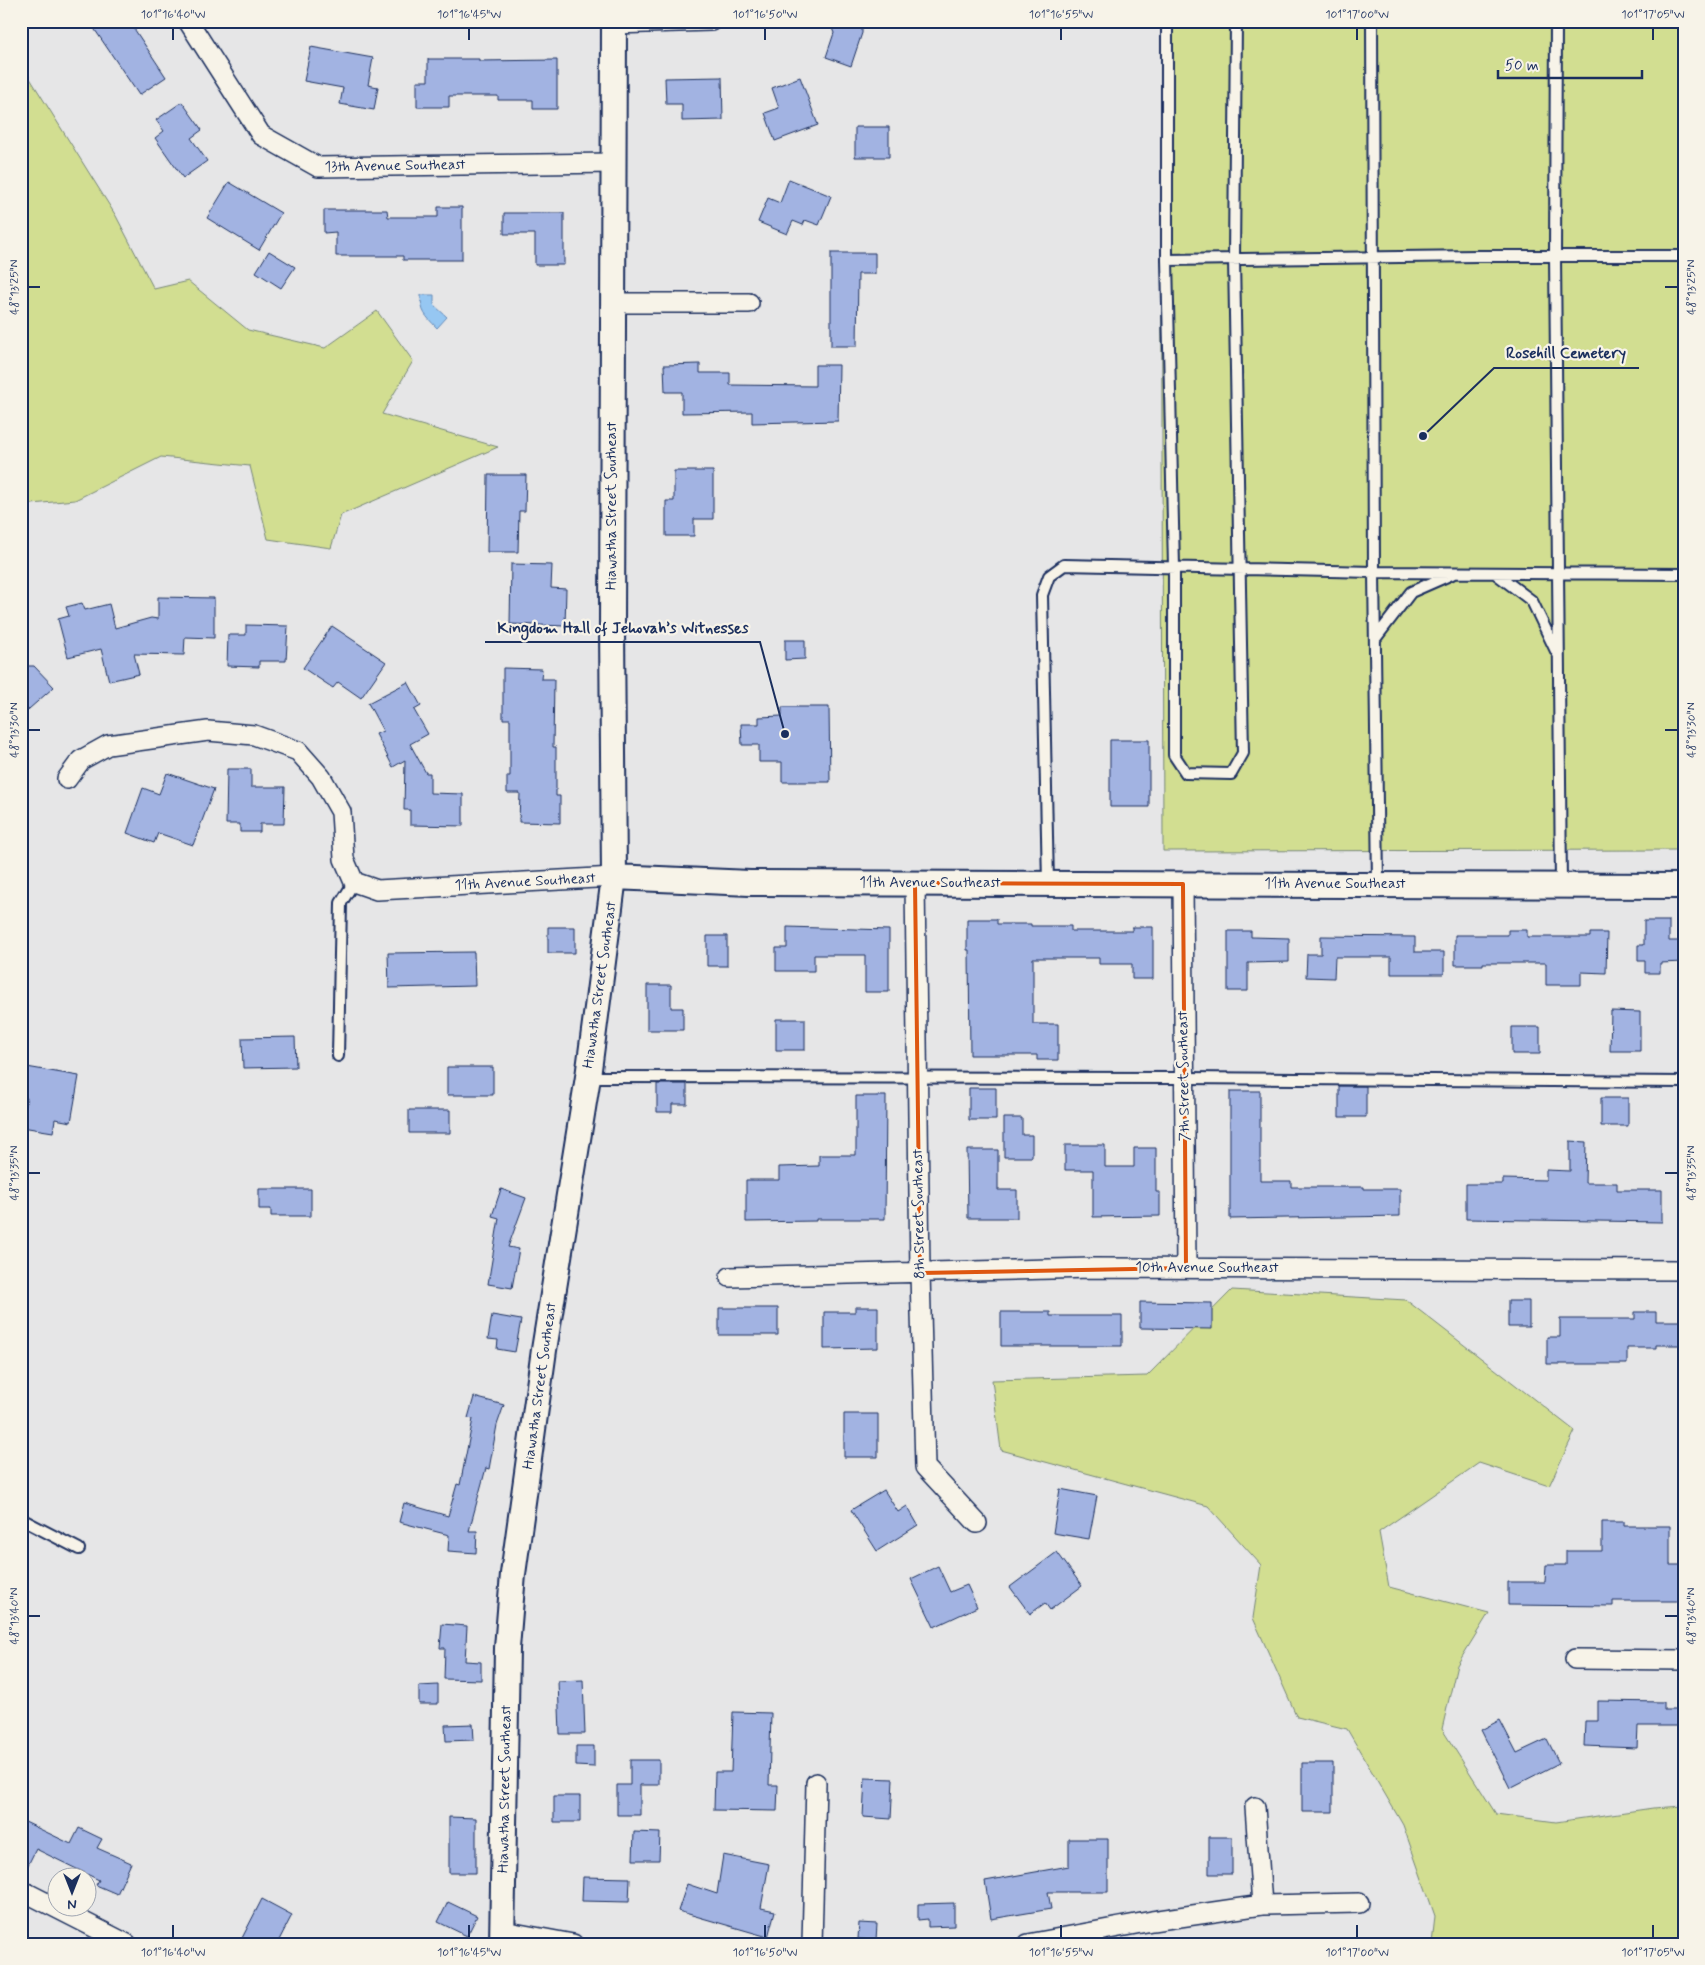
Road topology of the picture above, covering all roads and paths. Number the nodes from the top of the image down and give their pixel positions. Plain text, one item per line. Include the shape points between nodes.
1 (188, 21) edge
2 (711, 21) edge
3 (1167, 21) edge
4 (1236, 21) edge
5 (1372, 21) edge
6 (1556, 21) edge
7 (614, 23) edge
8 (613, 163) junction
9 (1555, 256) junction
10 (1684, 256) edge
11 (1373, 257) junction
12 (1234, 259) junction
13 (1167, 260) junction
14 (613, 303) junction
15 (748, 303) dead end
16 (1174, 567) junction
17 (1240, 570) junction
18 (1374, 572) junction
19 (1456, 572) junction
20 (1495, 573) junction
21 (1558, 573) junction
22 (1684, 574) edge
23 (1375, 639) junction
24 (1558, 656) junction
25 (67, 779) dead end
26 (614, 877) junction
27 (354, 882) junction
28 (915, 883) junction
29 (1048, 884) junction
30 (1182, 884) junction
31 (1378, 884) junction
32 (1561, 885) junction
33 (1684, 886) edge
34 (338, 1056) dead end
35 (588, 1077) junction
36 (917, 1078) junction
37 (1184, 1078) junction
38 (1684, 1082) edge
39 (1186, 1268) junction
40 (1684, 1270) edge
41 (920, 1272) junction
42 (730, 1277) dead end
43 (21, 1519) edge
44 (977, 1523) dead end
45 (79, 1549) dead end
46 (1575, 1659) dead end
47 (1684, 1660) edge
48 (816, 1783) dead end
49 (1255, 1808) dead end
50 (21, 1890) edge
51 (1359, 1903) dead end
52 (1262, 1905) junction
53 (503, 1937) edge
54 (127, 1944) edge
55 (573, 1944) edge
56 (812, 1944) edge
57 (1028, 1944) edge

1 - 8 street, 13th Avenue Southeast via 261,135 318,167
2 - 7 street
3 - 13 lane
4 - 12 lane
5 - 11 lane
6 - 9 lane
7 - 8 street, Hiawatha Street Southeast
8 - 14 street, Hiawatha Street Southeast
9 - 10 lane
9 - 11 lane
9 - 21 lane
11 - 12 lane
11 - 18 lane
12 - 13 lane
12 - 17 lane
13 - 16 lane
14 - 15 street
14 - 26 street, Hiawatha Street Southeast
16 - 17 lane
16 - 17 lane via 1174,755 1186,773 1231,774 1243,753
16 - 29 lane via 1064,565 1049,576 1042,595
17 - 18 lane
18 - 19 lane
18 - 23 lane
19 - 20 lane
19 - 23 lane via 1411,592
20 - 21 lane
20 - 24 lane via 1532,601
21 - 22 lane
21 - 24 lane
23 - 31 lane
24 - 32 lane
25 - 27 street via 81,760 108,745 208,731 263,738 298,751 321,777 341,812 344,859
26 - 27 street, 11th Avenue Southeast via 378,890
26 - 28 street, 11th Avenue Southeast via 750,883
26 - 35 street, Hiawatha Street Southeast
27 - 34 lane via 342,903
28 - 29 street, 11th Avenue Southeast
28 - 36 street, 8th Street Southeast
29 - 30 street, 11th Avenue Southeast
30 - 31 street, 11th Avenue Southeast
30 - 37 street, 7th Street Southeast
31 - 32 street, 11th Avenue Southeast
32 - 33 street, 11th Avenue Southeast
35 - 36 lane
35 - 53 street, Hiawatha Street Southeast via 544,1350 513,1574 507,1648
36 - 37 lane
36 - 41 street, 8th Street Southeast
37 - 38 lane
37 - 39 street, 7th Street Southeast
39 - 40 street, 10th Avenue Southeast
39 - 41 street, 10th Avenue Southeast
41 - 42 street, 10th Avenue Southeast
41 - 44 street, 8th Street Southeast via 925,1467
43 - 45 lane
46 - 47 street
48 - 56 street
49 - 52 street
50 - 54 street
51 - 52 street
52 - 57 street
53 - 55 street

